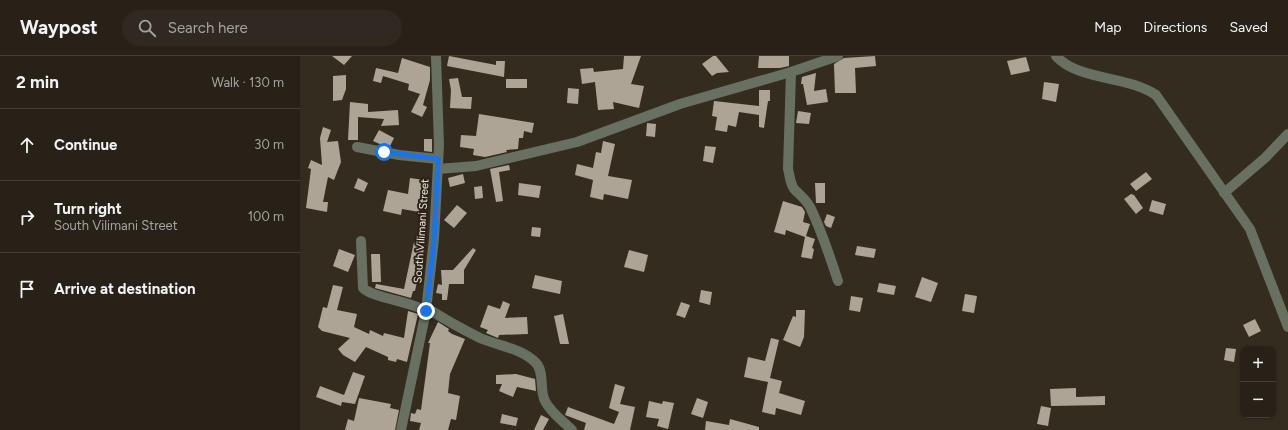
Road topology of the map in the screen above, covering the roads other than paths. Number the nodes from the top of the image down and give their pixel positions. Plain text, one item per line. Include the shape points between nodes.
1 (436, 56) edge
2 (838, 56) edge
3 (1056, 56) edge
4 (791, 72) junction
5 (1288, 134) edge
6 (357, 147) dead end
7 (438, 164) junction
8 (1224, 193) junction
9 (361, 241) dead end
10 (838, 282) dead end
11 (426, 310) junction
12 (1288, 327) edge
13 (401, 430) edge
14 (572, 430) edge

1 - 7 street, South Vilimani Street
2 - 4 street
3 - 8 street via 1080,72 1132,83 1145,87 1156,95
4 - 7 street via 680,104 577,142 476,166
4 - 10 street via 788,169 790,180 794,189 810,207
5 - 8 street via 1265,158
6 - 7 street
7 - 11 street, South Vilimani Street via 434,239
8 - 12 street via 1250,229
9 - 11 street via 363,288 372,294 410,303
11 - 13 street, South Vilimani Street
11 - 14 street via 481,338 525,354 535,361 541,373 545,401

